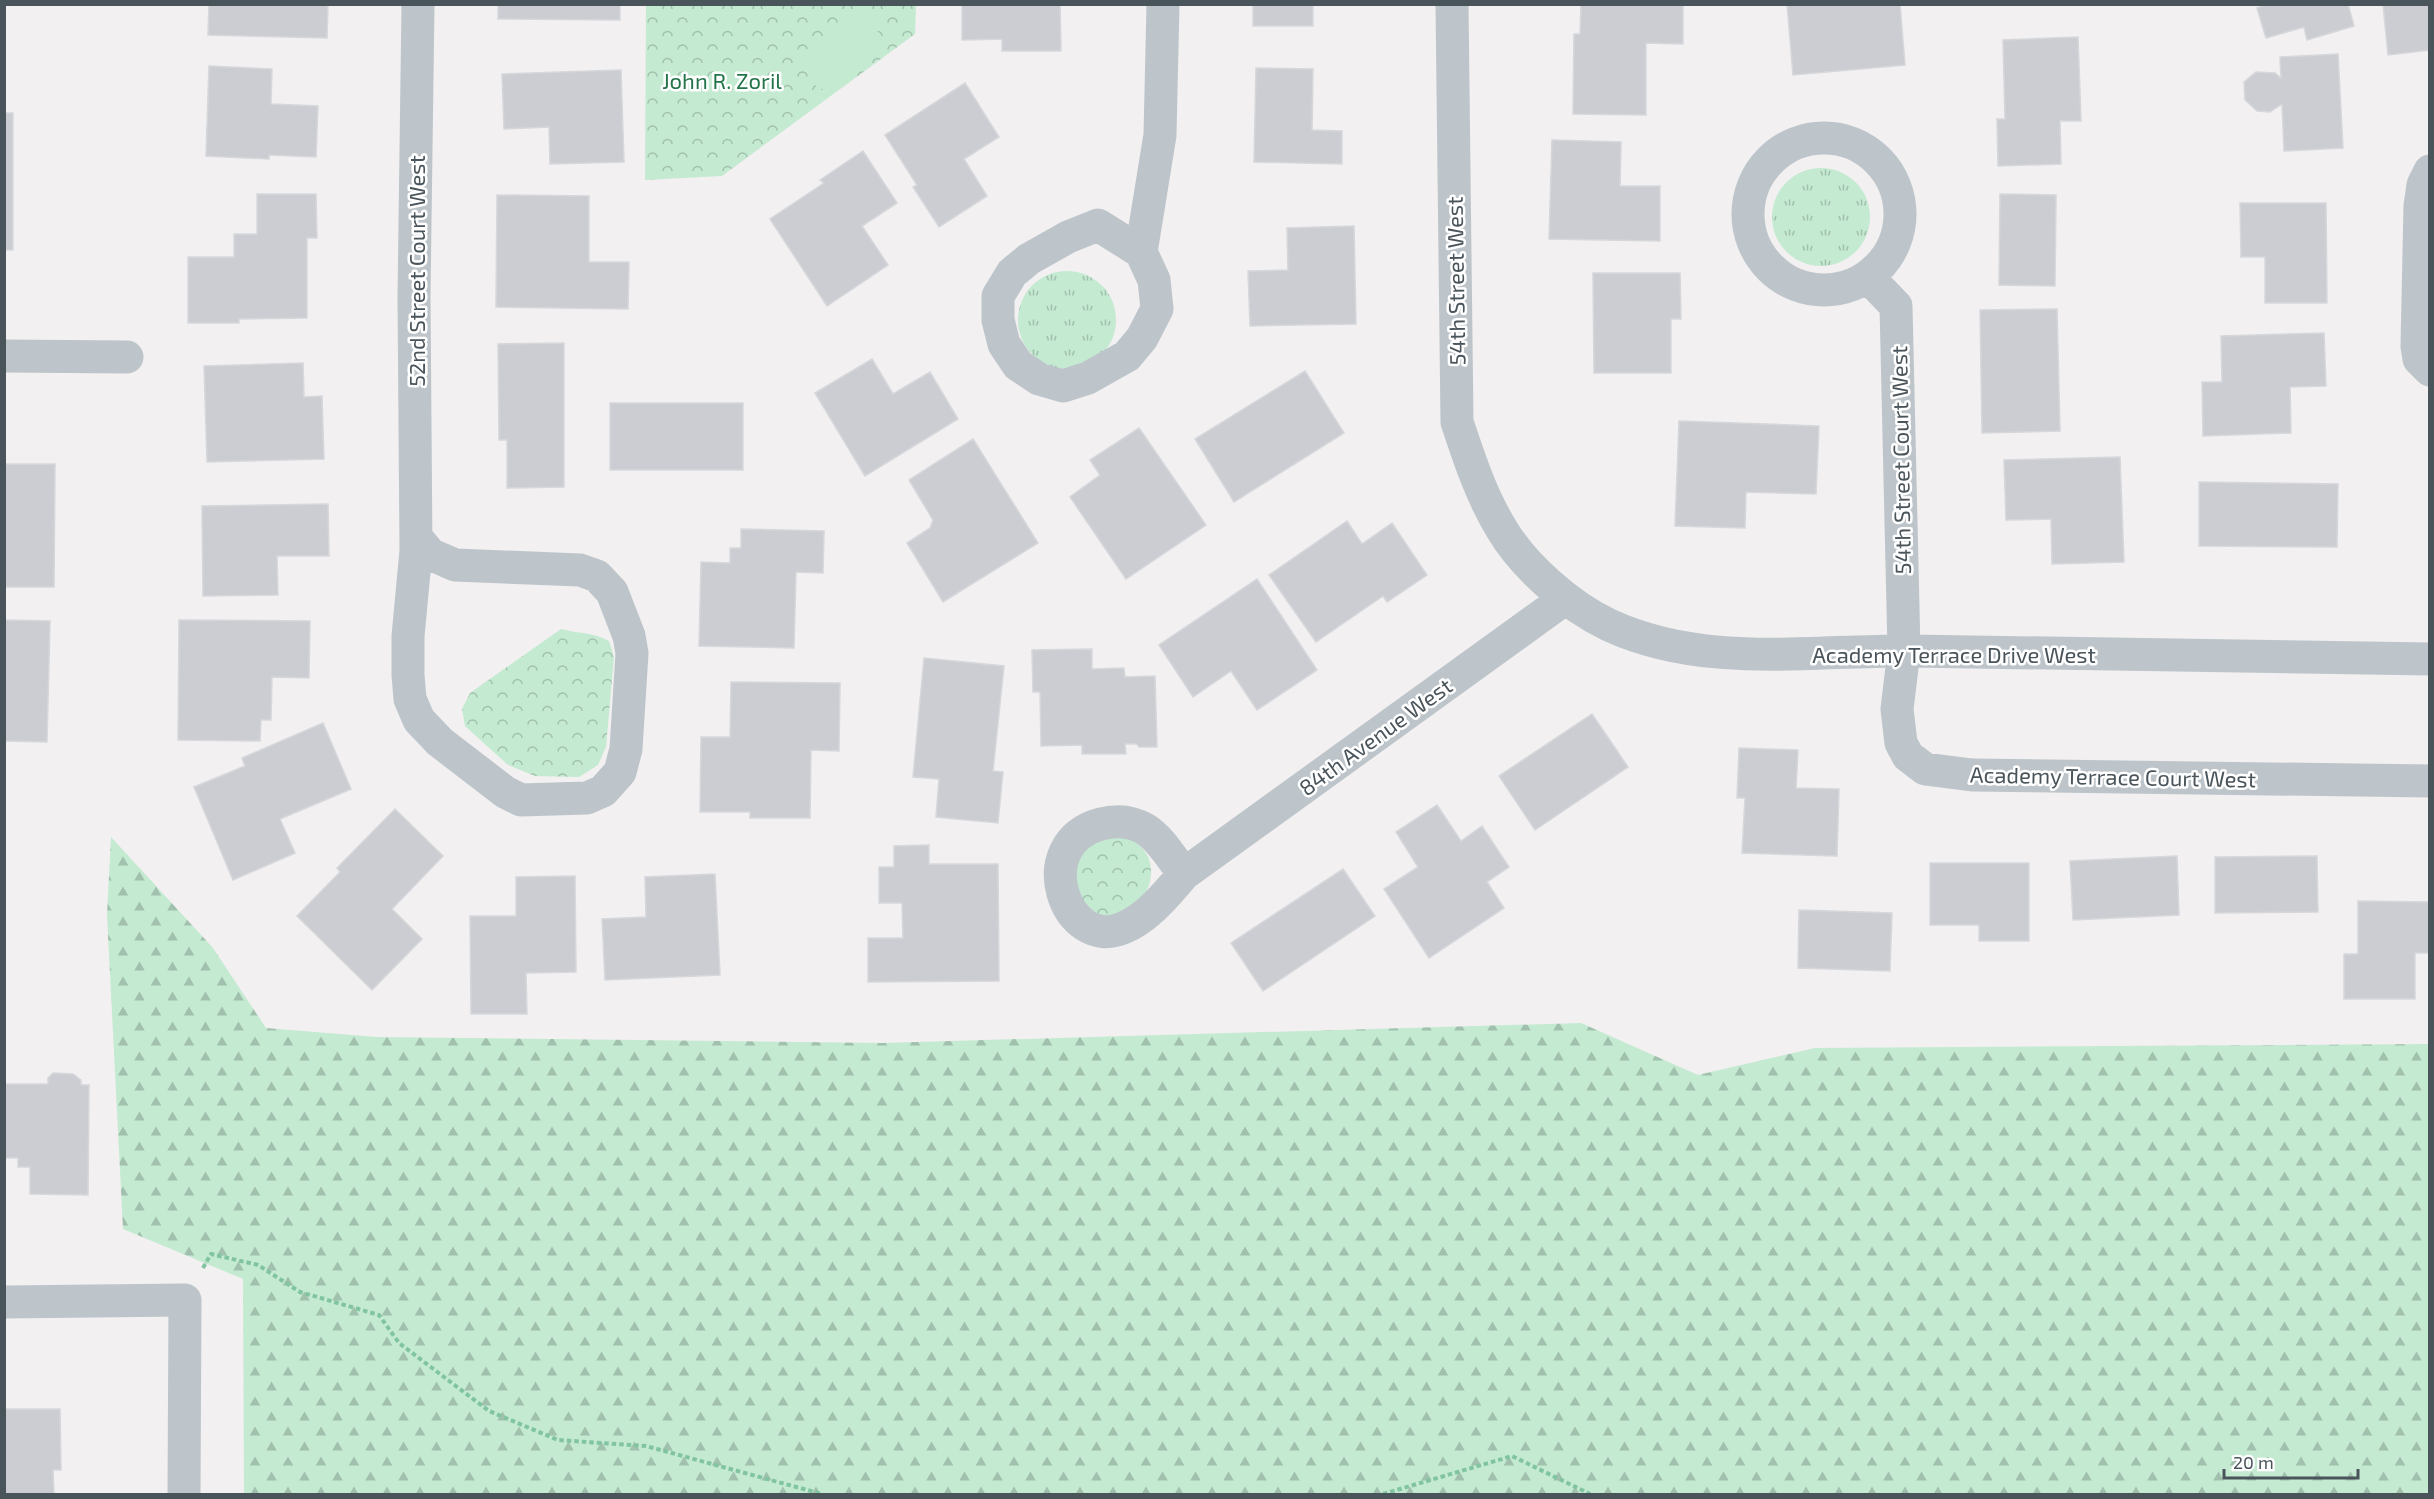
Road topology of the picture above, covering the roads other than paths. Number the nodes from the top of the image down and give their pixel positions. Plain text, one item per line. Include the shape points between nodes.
1 (418, 4) edge
2 (1163, 4) edge
3 (1452, 4) edge
4 (2430, 171) edge
5 (1141, 252) junction
6 (1870, 279) junction
7 (4, 356) edge
8 (127, 357) dead end
9 (2430, 370) edge
10 (416, 537) junction
11 (1513, 544) joint
12 (1566, 598) junction
13 (1904, 651) junction
14 (2430, 659) edge
15 (2430, 781) edge
16 (1184, 874) dead end
17 (4, 1302) edge
18 (184, 1494) edge

1 - 10 street, 52nd Street Court West
2 - 5 street via 1160,135
3 - 11 street, 54th Street West via 1457,422 1476,478 1501,529
4 - 9 street via 2420,206 2417,346 2419,358
5 - 5 street via 1154,280 1157,309 1127,356 1088,378 1063,386 1039,379 1018,365 1004,344 998,320 998,296 1012,273 1049,247 1098,225
6 - 6 street via 1827,291 1803,288 1780,277 1762,260 1751,238 1748,212 1752,188 1765,166 1783,149 1806,139 1830,137 1856,144 1876,158 1893,178 1900,203 1900,228 1891,252
6 - 13 street, 54th Street Court West via 1896,306
7 - 8 street
10 - 10 street, 52nd Street Court West via 430,554 455,565 580,570 597,576 612,592 632,653 626,749 620,772 603,791 587,798 521,800 440,742 419,720 408,675
11 - 12 street, Academy Terrace Drive West via 1531,567
12 - 13 street, Academy Terrace Drive West via 1608,624 1652,641 1696,651
12 - 16 street, 84th Avenue West
13 - 14 street, Academy Terrace Drive West
13 - 15 street, Academy Terrace Court West via 1897,709 1901,743 1908,756 1925,769 1972,775
17 - 18 street via 185,1300

